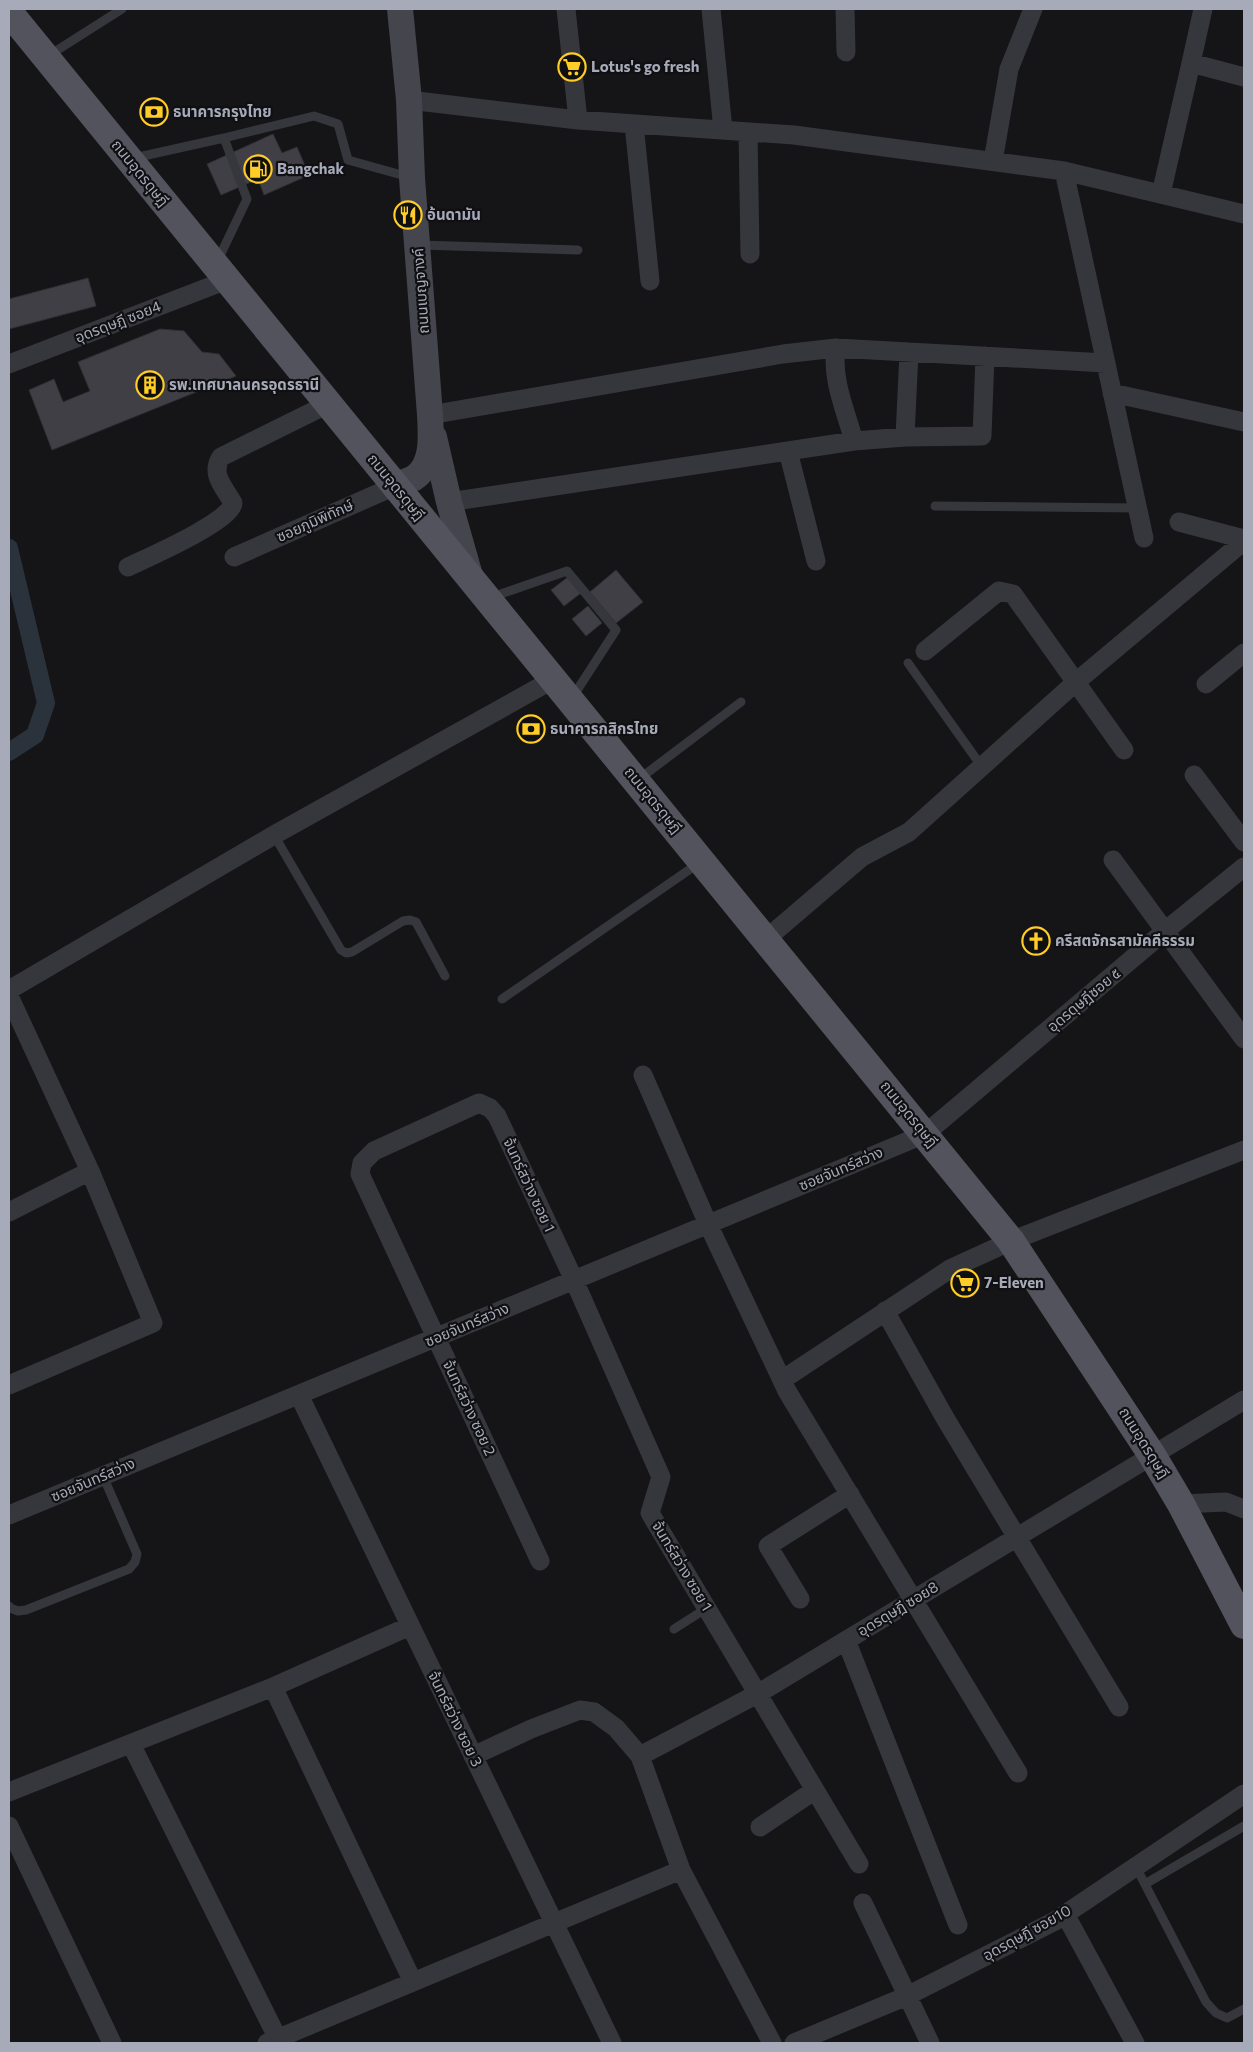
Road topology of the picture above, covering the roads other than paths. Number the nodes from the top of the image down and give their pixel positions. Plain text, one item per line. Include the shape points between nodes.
1 (122, 9) edge
2 (400, 9) edge
3 (566, 9) edge
4 (711, 9) edge
5 (844, 9) edge
6 (1033, 9) edge
7 (1204, 9) edge
8 (9, 12) edge
9 (846, 52) dead end
10 (45, 57) junction
11 (1191, 63) junction
12 (1244, 77) edge
13 (410, 100) junction
14 (578, 120) junction
15 (634, 124) junction
16 (724, 130) junction
17 (748, 132) junction
18 (224, 138) junction
19 (129, 159) junction
20 (993, 161) junction
21 (1064, 171) junction
22 (412, 178) junction
23 (1161, 194) junction
24 (1244, 214) edge
25 (418, 245) junction
26 (578, 250) dead end
27 (750, 254) dead end
28 (222, 273) junction
29 (650, 281) dead end
30 (836, 348) junction
31 (909, 352) junction
32 (985, 356) junction
33 (1106, 363) junction
34 (9, 364) edge
35 (1112, 393) junction
36 (328, 404) junction
37 (430, 419) junction
38 (1244, 422) edge
39 (905, 437) junction
40 (854, 441) junction
41 (788, 451) junction
42 (395, 486) junction
43 (449, 502) junction
44 (935, 506) dead end
45 (1137, 508) junction
46 (1179, 522) dead end
47 (1144, 538) dead end
48 (1244, 540) edge
49 (234, 557) dead end
50 (816, 561) dead end
51 (128, 567) dead end
52 (480, 589) junction
53 (926, 651) dead end
54 (1244, 653) edge
55 (908, 663) dead end
56 (1076, 682) junction
57 (1206, 684) dead end
58 (562, 690) junction
59 (741, 702) dead end
60 (1124, 750) dead end
61 (982, 767) junction
62 (1194, 775) dead end
63 (637, 780) junction
64 (274, 835) junction
65 (1244, 842) edge
66 (702, 860) junction
67 (1113, 860) dead end
68 (1244, 867) edge
69 (1165, 931) junction
70 (766, 939) junction
71 (445, 976) dead end
72 (9, 990) edge
73 (9, 996) edge
74 (502, 999) dead end
75 (1244, 1039) edge
76 (643, 1075) dead end
77 (925, 1134) junction
78 (1244, 1150) edge
79 (90, 1171) junction
80 (360, 1174) joint
81 (9, 1212) edge
82 (708, 1224) junction
83 (1011, 1241) junction
84 (574, 1280) junction
85 (885, 1311) junction
86 (436, 1338) junction
87 (782, 1380) junction
88 (9, 1385) edge
89 (299, 1394) junction
90 (1244, 1400) edge
91 (1152, 1455) junction
92 (102, 1476) junction
93 (850, 1494) junction
94 (1181, 1504) junction
95 (1244, 1509) edge
96 (9, 1515) edge
97 (1019, 1537) junction
98 (540, 1561) dead end
99 (800, 1599) dead end
100 (914, 1599) junction
101 (9, 1606) edge
102 (708, 1608) junction
103 (1244, 1625) edge
104 (410, 1626) junction
105 (674, 1629) dead end
106 (846, 1640) junction
107 (273, 1687) junction
108 (759, 1693) junction
109 (1119, 1707) dead end
110 (131, 1744) junction
111 (473, 1756) junction
112 (640, 1756) junction
113 (1018, 1773) dead end
114 (815, 1790) junction
115 (9, 1792) edge
116 (1244, 1794) edge
117 (9, 1826) edge
118 (1244, 1826) edge
119 (760, 1827) dead end
120 (859, 1864) dead end
121 (1136, 1866) junction
122 (681, 1870) junction
123 (1145, 1884) junction
124 (863, 1903) dead end
125 (1065, 1914) junction
126 (554, 1923) junction
127 (958, 1925) dead end
128 (413, 1982) junction
129 (907, 1996) junction
130 (1244, 2009) edge
131 (275, 2042) edge
132 (112, 2043) edge
133 (612, 2043) edge
134 (772, 2043) edge
135 (794, 2043) edge
136 (930, 2043) edge
137 (1135, 2043) edge

1 - 10 lane
2 - 13 street, ถนนเบญจางค์
3 - 14 street
4 - 16 street
5 - 9 street
6 - 20 street via 1009,69
7 - 11 street
8 - 10 main road, ถนนอุดรดุษฎี
10 - 19 main road, ถนนอุดรดุษฎี
11 - 12 street
11 - 23 street
13 - 14 street
13 - 22 street, ถนนเบญจางค์
14 - 15 street
15 - 16 street
15 - 29 street
16 - 17 street
17 - 20 street
17 - 27 street
18 - 19 lane
18 - 22 lane via 314,116 338,124 348,160
18 - 28 lane via 246,199
19 - 28 main road, ถนนอุดรดุษฎี
20 - 21 street
21 - 23 street
21 - 33 street
22 - 25 street, ถนนเบญจางค์
23 - 24 street
25 - 26 lane
25 - 37 street, ถนนเบญจางค์
28 - 34 street, อุดรดุษฎี ซอย4
28 - 36 main road, ถนนอุดรดุษฎี
30 - 31 street
30 - 37 street via 774,355
30 - 40 street via 834,361 838,382
31 - 32 street
31 - 39 street
32 - 33 street
32 - 39 street via 982,436
33 - 35 street
35 - 38 street
35 - 45 street
36 - 42 main road, ถนนอุดรดุษฎี
36 - 51 street via 221,457 216,472 233,502 230,512
37 - 42 street, ถนนเบญจางค์ via 430,449 422,469 414,478
37 - 43 street, ถนนเบญจางค์
39 - 40 street
40 - 41 street
41 - 43 street
41 - 50 street
42 - 49 street, ซอยภูมิพิทักษ์
42 - 52 main road, ถนนอุดรดุษฎี
43 - 52 street, ถนนเบญจางค์
44 - 45 lane
45 - 47 street
46 - 48 street
48 - 56 street
52 - 58 main road, ถนนอุดรดุษฎี
52 - 58 lane via 567,571 616,630
53 - 56 street via 999,591 1013,594
54 - 57 street
55 - 61 lane
56 - 60 street
56 - 61 street
58 - 63 main road, ถนนอุดรดุษฎี
58 - 64 street
59 - 63 lane
61 - 70 street via 909,832 862,857
62 - 65 street
63 - 66 main road, ถนนอุดรดุษฎี
64 - 71 lane via 341,950 352,952 403,921 410,920 416,922
64 - 72 street
66 - 70 main road, ถนนอุดรดุษฎี
66 - 74 lane
67 - 69 street
68 - 69 street, อุดรดุษฎีซอย ๕
69 - 75 street
69 - 77 street, อุดรดุษฎีซอย ๕
70 - 77 main road, ถนนอุดรดุษฎี
73 - 79 street
76 - 82 street
77 - 82 street, ซอยจันทร์สว่าง
77 - 83 main road, ถนนอุดรดุษฎี
78 - 83 street
79 - 81 street
79 - 88 street via 153,1323
80 - 84 street, จ้นทร์สว่าง ซอย 1 via 362,1163 374,1151 479,1104 490,1108 497,1116
80 - 86 street, จ้นทร์สว่าง ซอย 2
82 - 84 street, ซอยจันทร์สว่าง
82 - 87 street
83 - 85 street via 950,1269
83 - 91 main road, ถนนอุดรดุษฎี
84 - 86 street, ซอยจันทร์สว่าง
84 - 102 street, จ้นทร์สว่าง ซอย 1 via 662,1477 650,1513
85 - 87 street
85 - 97 street via 945,1418
86 - 89 street, ซอยจันทร์สว่าง
86 - 98 street, จ้นทร์สว่าง ซอย 2
87 - 93 street
89 - 92 street, ซอยจันทร์สว่าง
89 - 104 street, จ้นทร์สว่าง ซอย 3
90 - 91 street, อุดรดุษฎี ซอย8
91 - 94 main road, ถนนอุดรดุษฎี
91 - 97 street, อุดรดุษฎี ซอย8
92 - 96 street, ซอยจันทร์สว่าง
92 - 101 lane via 137,1554 135,1562 129,1568 26,1610 18,1611
93 - 99 street via 768,1546
93 - 100 street
94 - 95 street via 1226,1502
94 - 103 main road, ถนนอุดรดุษฎี
97 - 100 street, อุดรดุษฎี ซอย8
97 - 109 street
100 - 106 street, อุดรดุษฎี ซอย8
100 - 113 street
102 - 105 lane
102 - 108 street, จ้นทร์สว่าง ซอย 1
104 - 107 street
104 - 111 street, จ้นทร์สว่าง ซอย 3
106 - 108 street, อุดรดุษฎี ซอย8
106 - 127 street
107 - 110 street
107 - 128 street
108 - 112 street, อุดรดุษฎี ซอย8
108 - 114 street, จ้นทร์สว่าง ซอย 1
110 - 115 street
110 - 131 street
111 - 112 street via 580,1710 594,1712 606,1719
111 - 126 street, จ้นทร์สว่าง ซอย 3
112 - 122 street
114 - 119 street
114 - 120 street, จ้นทร์สว่าง ซอย 1
116 - 121 street, อุดรดุษฎี ซอย10
117 - 132 street
118 - 123 lane
121 - 123 lane
121 - 125 street, อุดรดุษฎี ซอย10
122 - 126 street
122 - 134 street
123 - 130 lane via 1206,2002 1216,2013 1227,2018
124 - 129 street
125 - 129 street, อุดรดุษฎี ซอย10
125 - 137 street
126 - 128 street
126 - 133 street, จ้นทร์สว่าง ซอย 3
128 - 131 street
129 - 135 street, อุดรดุษฎี ซอย10
129 - 136 street

